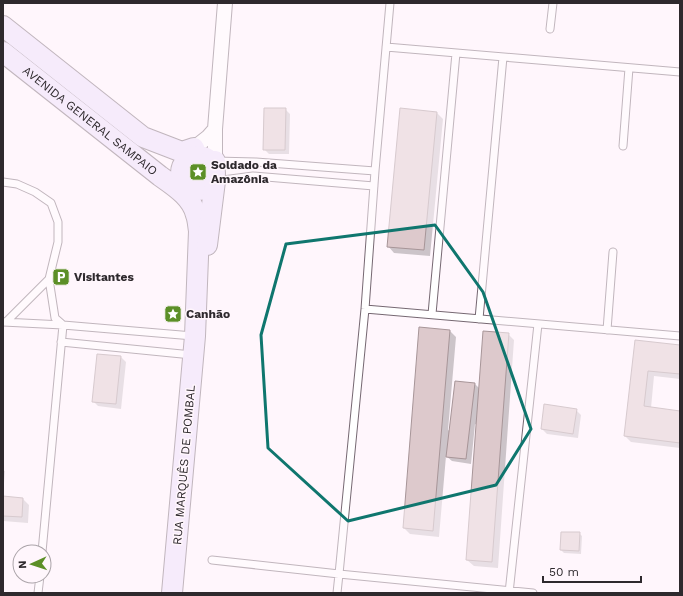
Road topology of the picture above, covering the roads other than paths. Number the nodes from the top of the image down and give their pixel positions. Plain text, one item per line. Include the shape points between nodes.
1 (225, 3) edge
2 (390, 3) edge
3 (553, 3) edge
4 (3, 26) edge
5 (550, 29) dead end
6 (386, 47) junction
7 (3, 52) edge
8 (456, 53) junction
9 (503, 57) junction
10 (629, 68) junction
11 (680, 72) edge
12 (215, 129) junction
13 (623, 146) dead end
14 (256, 162) junction
15 (199, 167) junction
16 (375, 172) junction
17 (253, 176) junction
18 (3, 182) edge
19 (374, 186) junction
20 (613, 252) dead end
21 (49, 280) junction
22 (365, 309) junction
23 (432, 314) junction
24 (479, 319) junction
25 (5, 322) edge
26 (538, 324) junction
27 (63, 325) junction
28 (607, 330) junction
29 (680, 336) edge
30 (61, 342) junction
31 (195, 345) junction
32 (43, 544) edge
33 (212, 560) dead end
34 (339, 574) junction
35 (509, 592) edge
36 (172, 593) edge
37 (337, 593) edge
38 (533, 593) edge

1 - 12 street, RUA MARQUÊS DE POMBAL
2 - 6 lane
3 - 5 lane
4 - 15 street, AVENIDA GENERAL SAMPAIO via 143,137
6 - 8 lane
6 - 16 lane
7 - 15 street, AVENIDA GENERAL SAMPAIO via 160,176
8 - 9 lane
8 - 23 lane
9 - 10 lane
9 - 24 lane
10 - 11 lane
10 - 13 lane
12 - 15 street, RUA MARQUÊS DE POMBAL
12 - 15 street via 208,137
14 - 15 lane
14 - 16 lane
14 - 17 lane via 250,168
15 - 17 lane
15 - 31 street, RUA MARQUÊS DE POMBAL
15 - 31 street, RUA MARQUÊS DE POMBAL via 191,204 199,231
16 - 19 lane
17 - 19 lane
18 - 21 lane via 17,184 51,203 58,222 58,242
19 - 22 lane
20 - 28 lane
21 - 25 lane
21 - 27 lane via 55,318
22 - 23 lane
22 - 34 lane
23 - 24 lane
24 - 26 lane
25 - 27 lane
26 - 28 lane
26 - 35 lane
27 - 30 lane
27 - 31 lane
28 - 29 lane
30 - 31 lane
30 - 32 lane
31 - 36 street, RUA MARQUÊS DE POMBAL
33 - 34 lane
34 - 35 lane
34 - 37 lane
35 - 38 lane

